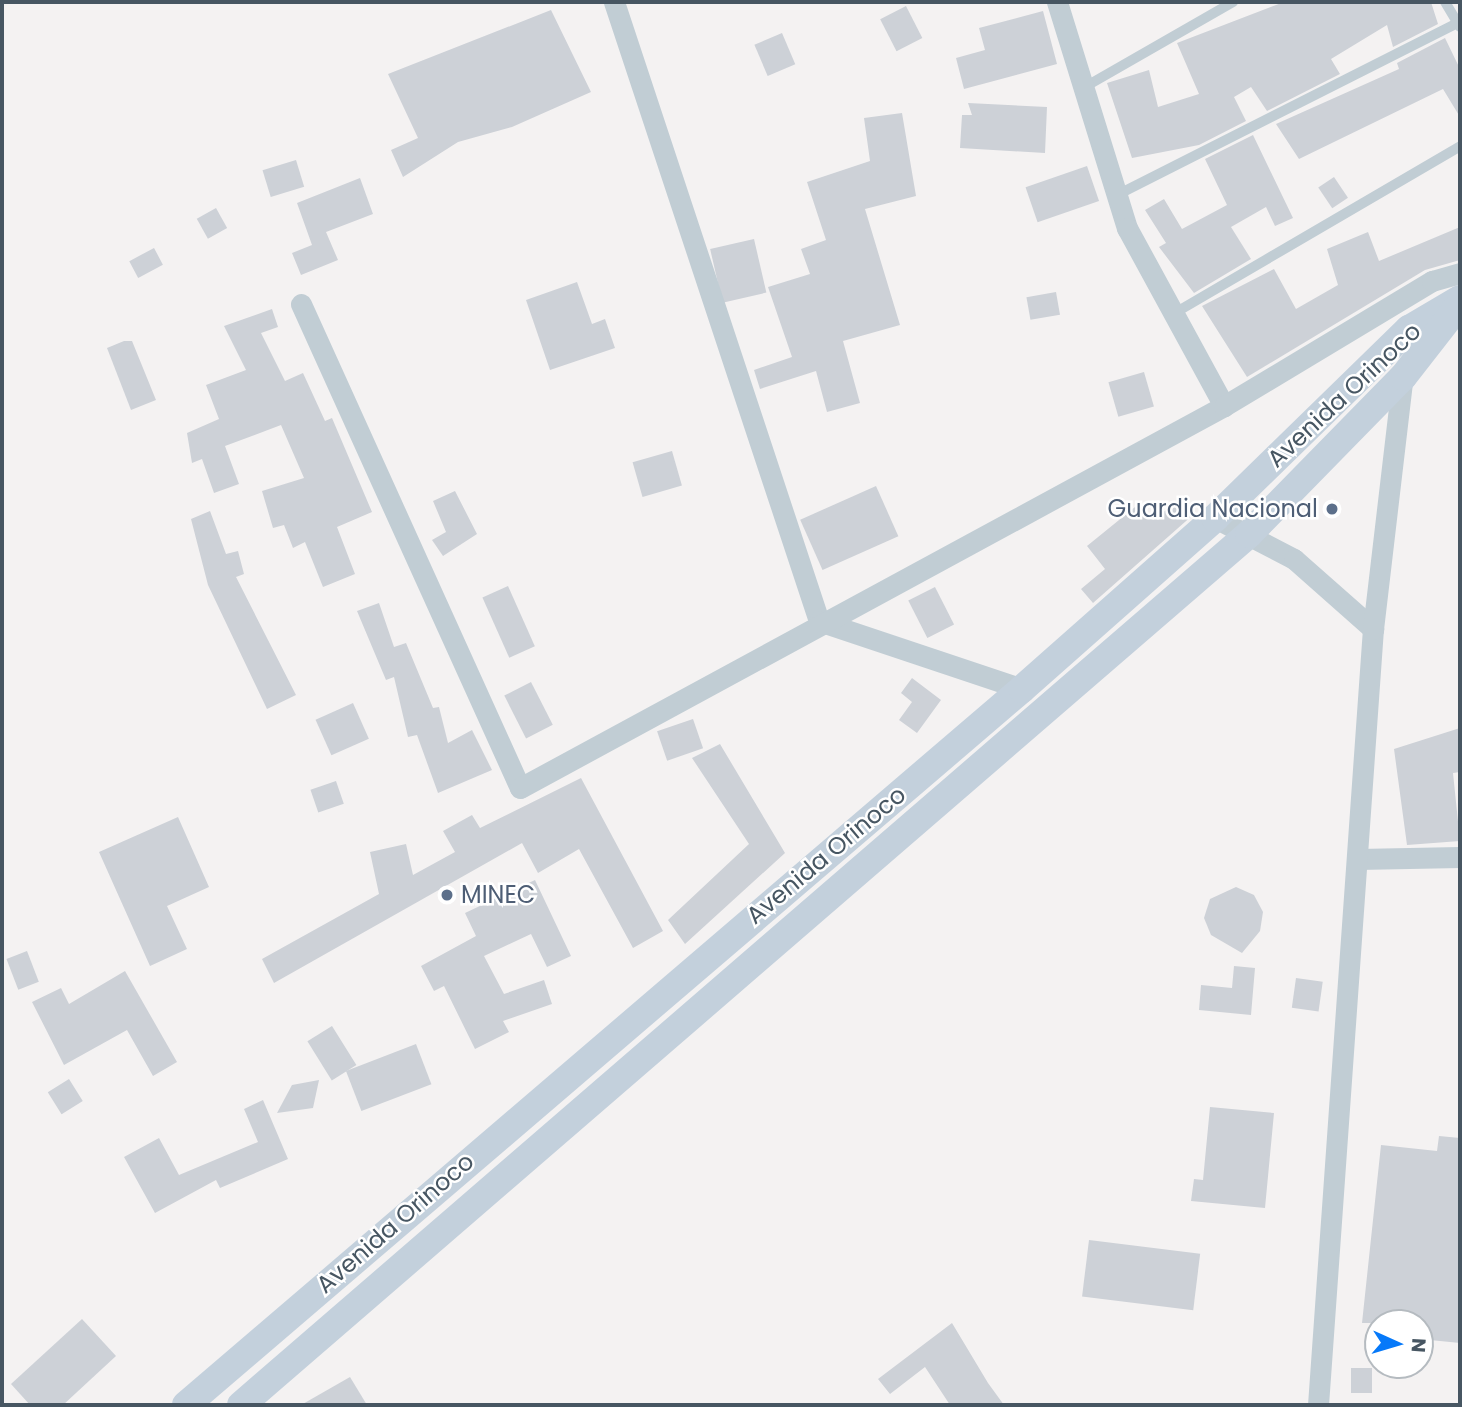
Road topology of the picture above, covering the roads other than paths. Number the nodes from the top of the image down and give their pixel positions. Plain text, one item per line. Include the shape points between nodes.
1 (614, 2) edge
2 (1057, 2) edge
3 (1233, 2) edge
4 (1445, 2) edge
5 (1459, 25) edge
6 (1083, 88) junction
7 (1460, 146) edge
8 (1117, 195) junction
9 (1460, 273) edge
10 (1460, 302) edge
11 (301, 304) dead end
12 (1171, 315) junction
13 (1409, 329) junction
14 (1403, 377) junction
15 (1224, 405) junction
16 (1215, 518) junction
17 (1250, 534) junction
18 (819, 621) junction
19 (1373, 629) junction
20 (1022, 689) junction
21 (1460, 858) edge
22 (1358, 859) junction
23 (186, 1405) edge
24 (241, 1405) edge
25 (1318, 1405) edge

1 - 18 street
2 - 6 street
3 - 6 lane
4 - 5 lane
5 - 8 lane
6 - 8 street
7 - 12 lane
8 - 12 street
9 - 15 street via 1432,281
10 - 13 street, Avenida Orinoco
10 - 14 street, Avenida Orinoco
11 - 18 street via 520,788
12 - 15 street
13 - 14 street
13 - 16 street, Avenida Orinoco
14 - 17 street, Avenida Orinoco
14 - 19 street
15 - 18 street
16 - 17 street
16 - 20 street, Avenida Orinoco
17 - 19 street via 1294,559
17 - 24 street, Avenida Orinoco
18 - 20 street
19 - 22 street
20 - 23 street, Avenida Orinoco
21 - 22 street
22 - 25 street

